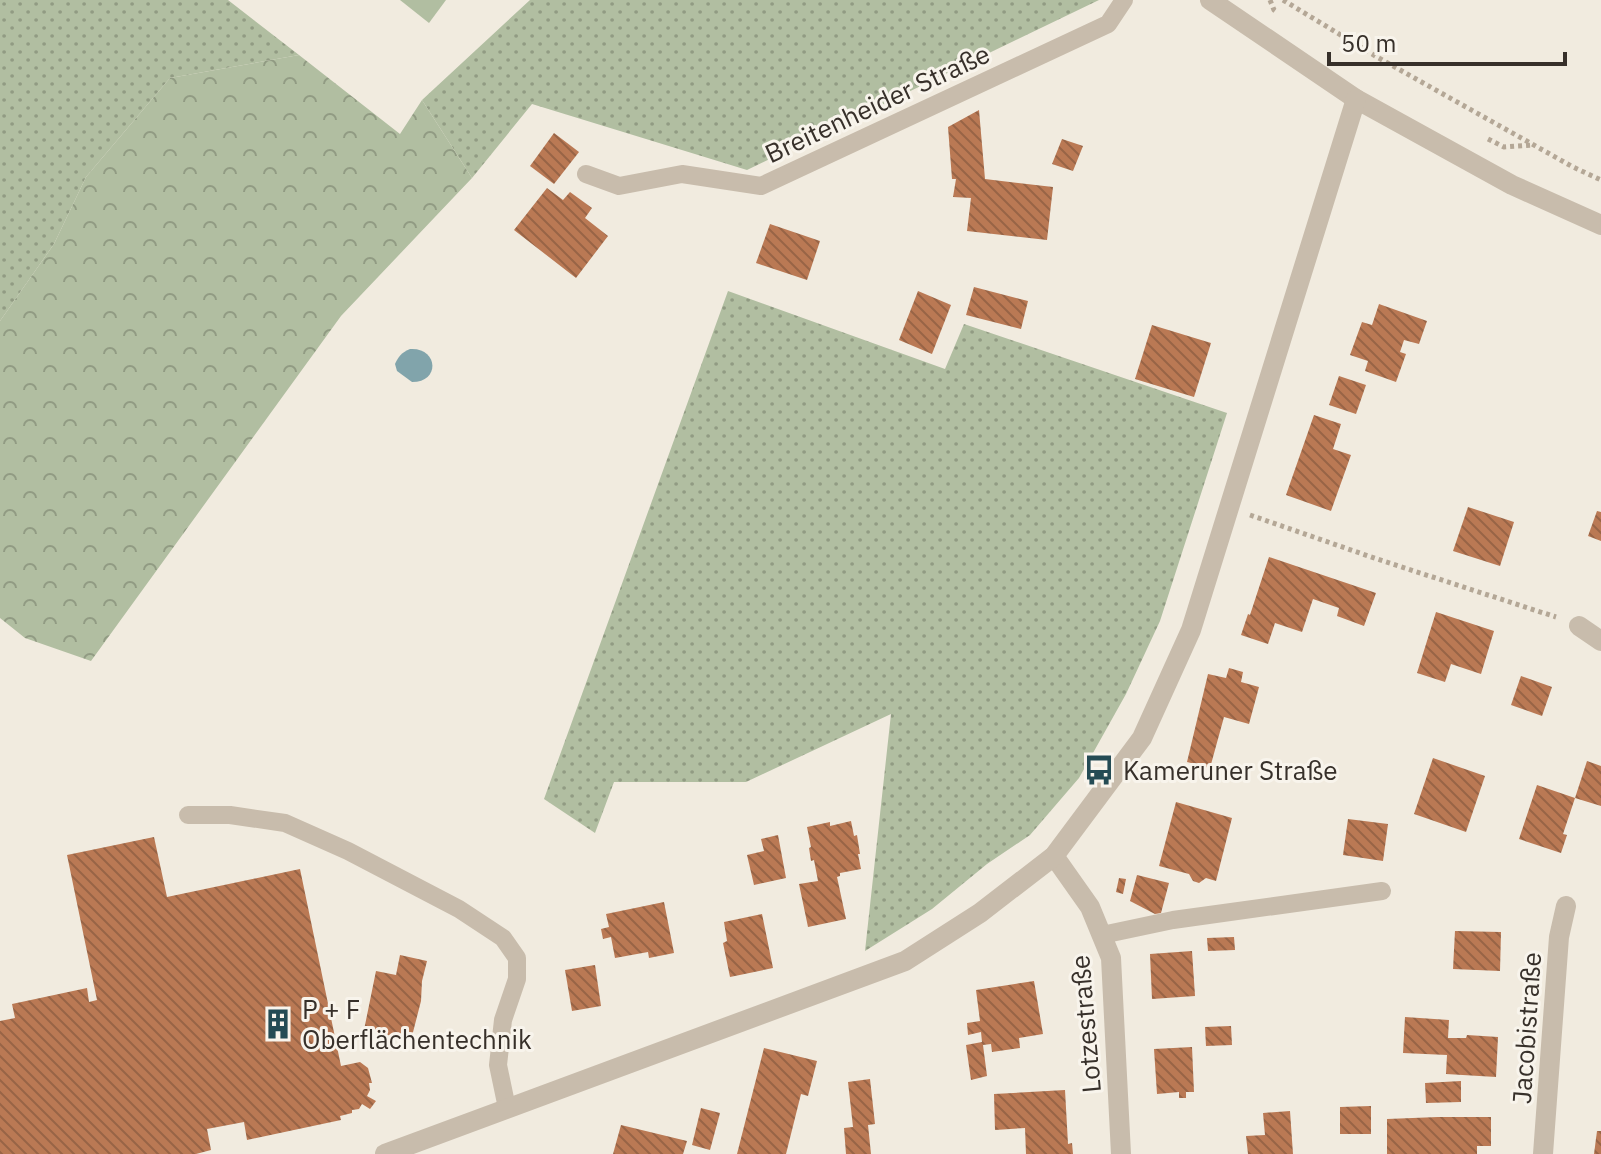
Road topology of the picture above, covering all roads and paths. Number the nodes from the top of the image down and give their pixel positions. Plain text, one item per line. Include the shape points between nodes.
1 (1124, 0) edge
2 (1210, 0) edge
3 (1283, 0) edge
4 (1356, 99) junction
5 (1479, 135) dead end
6 (1533, 144) junction
7 (586, 174) dead end
8 (1601, 180) edge
9 (1601, 225) edge
10 (1229, 507) junction
11 (1579, 626) joint
12 (1601, 641) edge
13 (188, 815) dead end
14 (1054, 856) junction
15 (1382, 891) dead end
16 (1566, 906) dead end
17 (1102, 935) junction
18 (507, 1108) junction
19 (385, 1154) edge
20 (1121, 1154) edge
21 (1543, 1154) edge

1 - 7 lane, Breitenheider Straße via 1108,24 761,186 682,174 619,186
2 - 4 street
3 - 6 path
4 - 9 street via 1512,185
4 - 10 street
5 - 6 path via 1504,147
6 - 8 path
10 - 11 path
10 - 14 street via 1191,630 1142,738
11 - 12 street
13 - 18 lane via 285,823 459,909 503,938 517,958 498,1065
14 - 17 street, Lotzestraße via 1090,907
14 - 18 street via 905,961
15 - 17 lane
16 - 21 street, Jacobistraße via 1559,937
17 - 20 street, Lotzestraße via 1111,958
18 - 19 street

